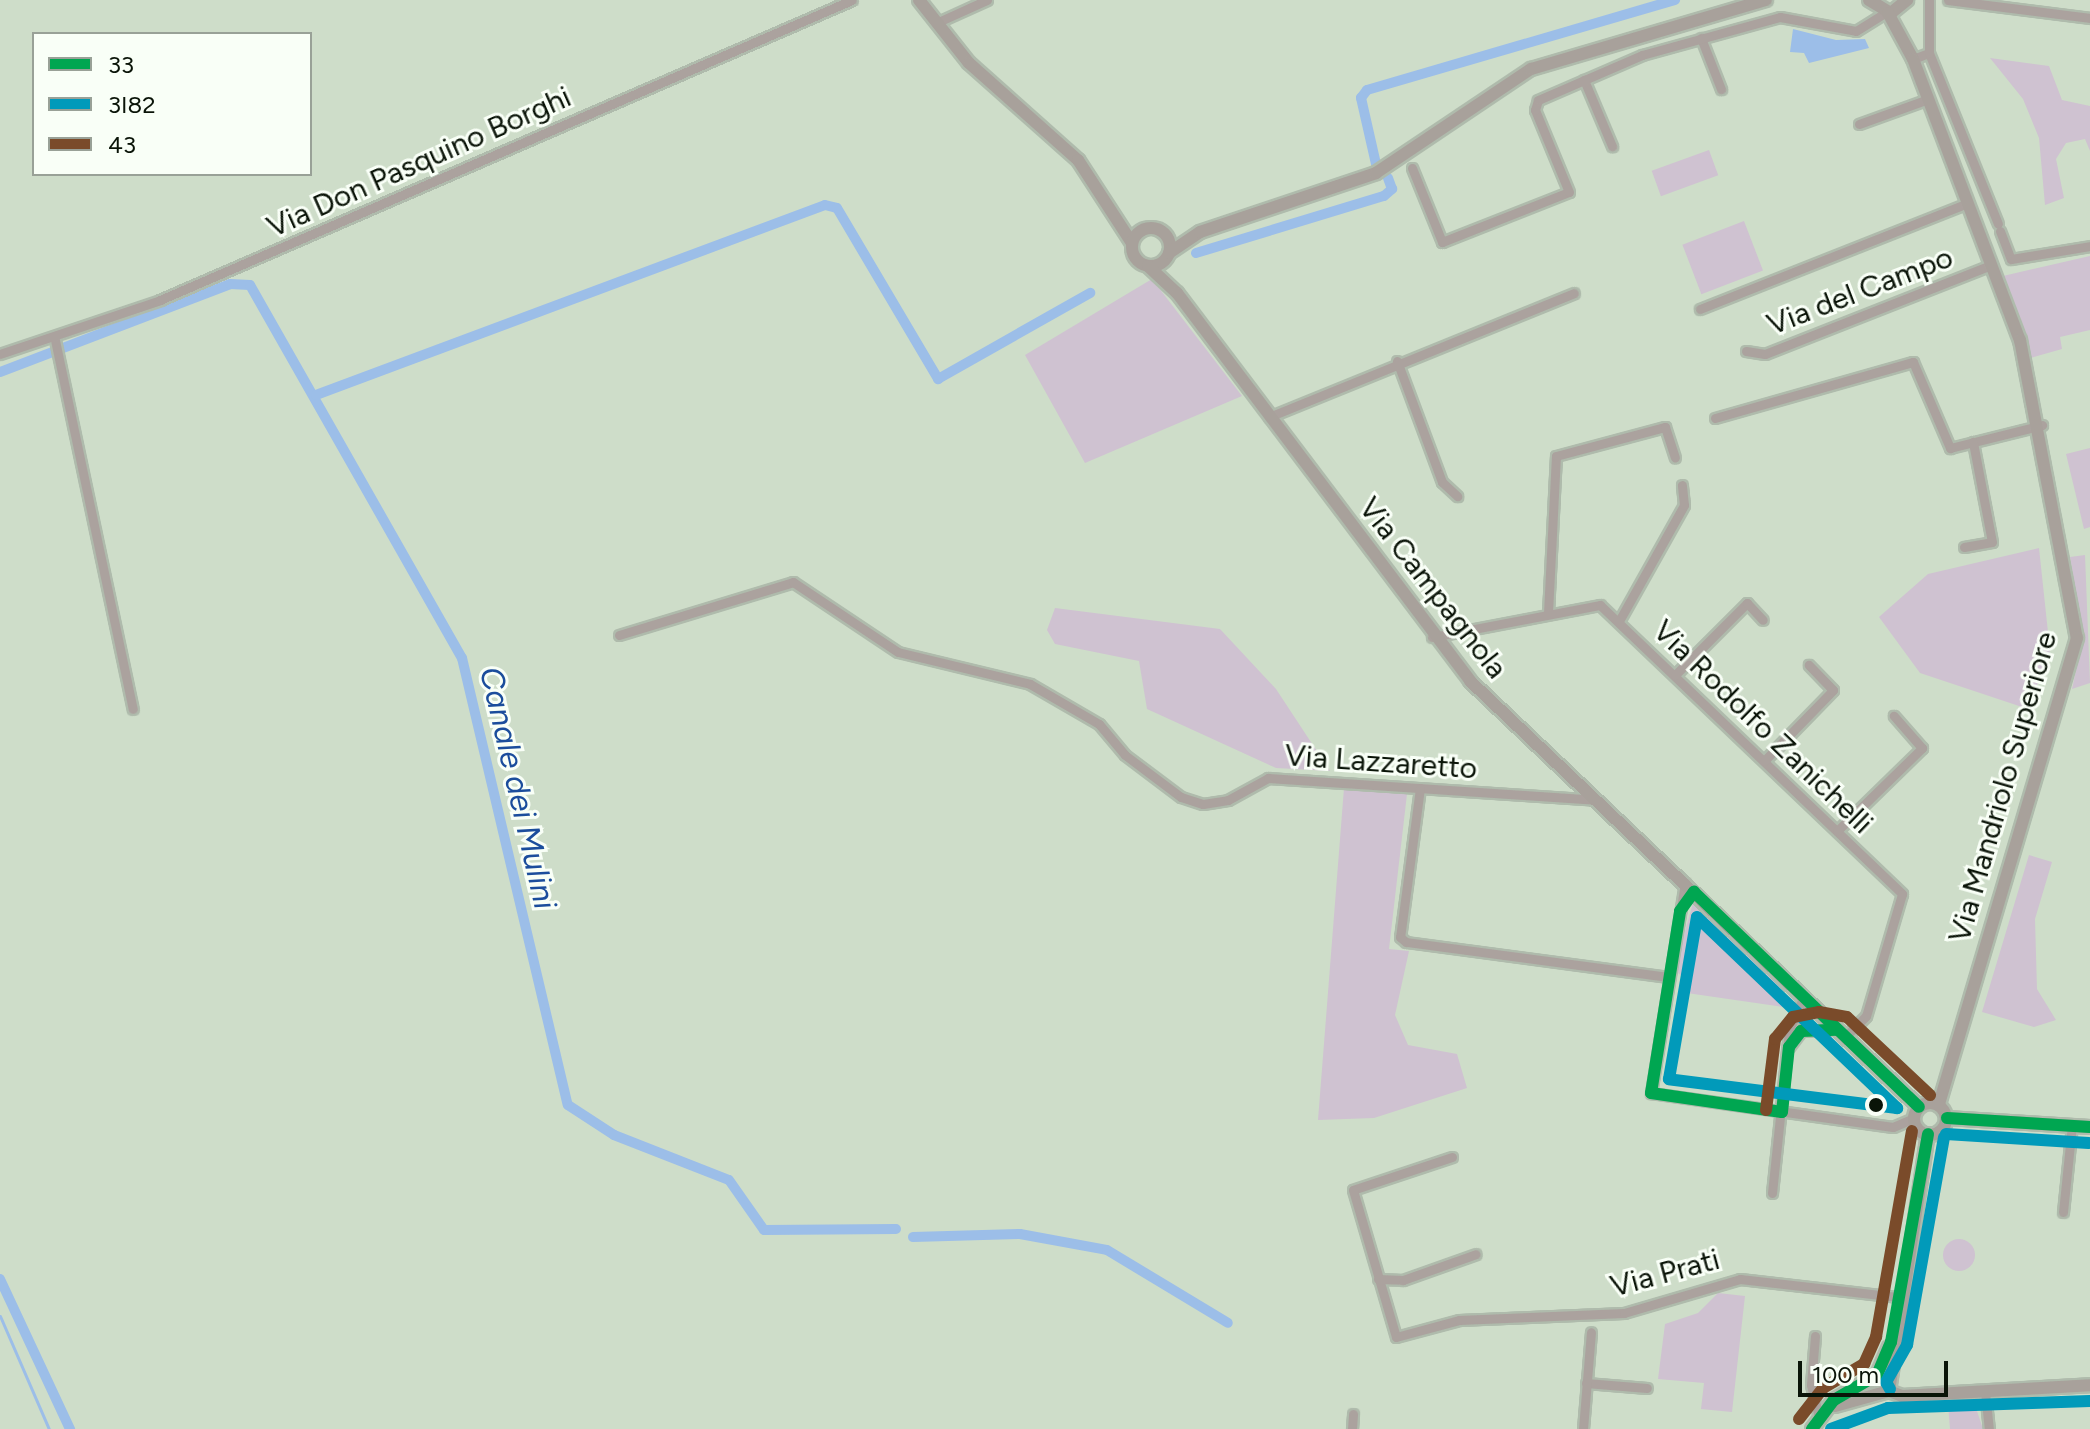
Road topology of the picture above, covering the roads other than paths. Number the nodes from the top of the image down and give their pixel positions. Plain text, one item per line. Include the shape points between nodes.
1 (852, 0) edge
2 (919, 0) edge
3 (987, 0) edge
4 (1766, 0) edge
5 (1929, 0) edge
6 (1948, 0) edge
7 (1870, 2) edge
8 (1905, 4) edge
9 (1886, 13) junction
10 (2090, 18) edge
11 (936, 23) junction
12 (1866, 26) junction
13 (1900, 28) junction
14 (1701, 38) junction
15 (1929, 53) junction
16 (1913, 59) junction
17 (1584, 80) junction
18 (1721, 89) dead end
19 (1928, 99) junction
20 (1859, 124) dead end
21 (1612, 146) dead end
22 (1412, 168) dead end
23 (1968, 203) junction
24 (1117, 211) junction
25 (1998, 228) junction
26 (1147, 229) junction
27 (1162, 232) junction
28 (1200, 232) junction
29 (1980, 232) junction
30 (1132, 243) junction
31 (2090, 246) edge
32 (1168, 256) junction
33 (1991, 265) junction
34 (1148, 266) junction
35 (1177, 293) junction
36 (1574, 293) dead end
37 (1700, 309) dead end
38 (58, 350) junction
39 (1746, 351) dead end
40 (0, 354) edge
41 (1397, 361) junction
42 (1269, 417) junction
43 (1715, 418) dead end
44 (2042, 425) junction
45 (1973, 442) junction
46 (1675, 457) dead end
47 (1682, 485) dead end
48 (1457, 496) dead end
49 (1964, 547) dead end
50 (1548, 613) junction
51 (1763, 620) dead end
52 (1619, 621) junction
53 (619, 635) dead end
54 (1432, 637) junction
55 (1809, 665) dead end
56 (1675, 675) junction
57 (133, 709) dead end
58 (1894, 716) dead end
59 (1764, 761) junction
60 (1420, 788) junction
61 (1595, 800) junction
62 (1837, 831) junction
63 (1690, 888) junction
64 (1668, 977) junction
65 (1807, 1001) junction
66 (1801, 1031) junction
67 (1841, 1033) junction
68 (1789, 1047) junction
69 (1939, 1105) junction
70 (1782, 1112) junction
71 (1917, 1113) junction
72 (1947, 1118) junction
73 (2072, 1125) junction
74 (2090, 1127) edge
75 (1928, 1134) junction
76 (1452, 1157) dead end
77 (1772, 1193) dead end
78 (2063, 1212) dead end
79 (1476, 1254) dead end
80 (1378, 1279) junction
81 (1899, 1297) junction
82 (1591, 1332) dead end
83 (1815, 1336) dead end
84 (1881, 1381) junction
85 (1586, 1383) junction
86 (2090, 1385) edge
87 (1647, 1388) dead end
88 (1985, 1392) junction
89 (1876, 1397) junction
90 (1822, 1413) junction
91 (1353, 1414) dead end
92 (1352, 1429) edge
93 (1583, 1429) edge
94 (1812, 1429) edge
95 (1989, 1429) edge

1 - 38 street, Via Don Pasquino Borghi
2 - 11 street, Via Campagnola
3 - 11 street
4 - 28 street via 1531,69 1376,173
5 - 15 street
6 - 10 street
7 - 9 street, Via Mandriolo Superiore
7 - 12 street
8 - 9 street
8 - 13 street, Via Mandriolo Superiore
9 - 12 street
9 - 13 street, Via Mandriolo Superiore
11 - 24 street, Via Campagnola via 969,63 1060,140
12 - 14 street via 1830,29 1780,17
13 - 16 street, Via Mandriolo Superiore
14 - 17 street
14 - 18 street
15 - 16 street
15 - 25 street
16 - 19 street, Via Mandriolo Superiore
17 - 21 street
17 - 22 street via 1538,100 1535,110 1569,192 1442,242
19 - 20 street
19 - 23 street, Via Mandriolo Superiore
23 - 29 street, Via Mandriolo Superiore
23 - 37 street
24 - 26 street, Via Campagnola
24 - 30 street, Via Campagnola
25 - 29 street
25 - 31 street via 2011,259
26 - 27 street, Via Campagnola
26 - 30 street
27 - 28 street
27 - 32 street, Via Campagnola
28 - 32 street
29 - 33 street, Via Mandriolo Superiore
30 - 34 street, Via Campagnola via 1137,261
32 - 34 street
32 - 35 street, Via Campagnola
33 - 39 street, Via del Campo via 1765,354
33 - 44 street, Via Mandriolo Superiore
34 - 35 street, Via Campagnola
35 - 42 street, Via Campagnola
36 - 41 street
38 - 40 street, Via Don Pasquino Borghi
38 - 57 street
41 - 42 street
41 - 48 street via 1442,482
42 - 54 street, Via Campagnola
43 - 45 street via 1913,362 1950,448
44 - 45 street
44 - 69 street, Via Mandriolo Superiore via 2077,638
45 - 49 street via 1992,542
46 - 50 street via 1665,427 1556,456
47 - 52 street via 1684,505
50 - 52 street, Via Rodolfo Zanichelli via 1600,605
50 - 54 street, Via Rodolfo Zanichelli
51 - 56 street via 1747,603
52 - 56 street, Via Rodolfo Zanichelli
53 - 60 street, Via Lazzaretto via 793,582 898,652 1030,684 1099,724 1125,755 1181,797 1228,800 1268,778
54 - 61 street, Via Campagnola
55 - 59 street via 1833,690
56 - 59 street, Via Rodolfo Zanichelli
58 - 62 street via 1922,748
59 - 62 street, Via Rodolfo Zanichelli
60 - 61 street, Via Lazzaretto
60 - 64 street via 1400,937 1406,942
61 - 63 street, Via Campagnola
62 - 67 street, Via Rodolfo Zanichelli via 1902,894 1866,1016
63 - 64 street
63 - 65 street, Via Campagnola
64 - 70 street via 1651,1093
65 - 66 street
65 - 67 street, Via Campagnola
65 - 68 street
66 - 67 street
66 - 68 street
67 - 71 street, Via Campagnola
68 - 70 street
69 - 71 street
69 - 72 street
70 - 71 street via 1893,1127
70 - 77 street
71 - 75 street, Via Campagnola
72 - 73 street
72 - 75 street via 1941,1131
73 - 74 street
73 - 78 street
75 - 81 street
76 - 80 street via 1353,1190
79 - 80 street via 1403,1280
80 - 81 street, Via Prati via 1396,1337 1459,1320 1624,1313 1740,1279
81 - 84 street
82 - 85 street
83 - 90 street via 1811,1385
84 - 88 street
84 - 89 street
84 - 89 street
84 - 90 street
85 - 87 street
85 - 93 street
86 - 88 street
88 - 95 street
89 - 90 street
90 - 94 street
91 - 92 street

